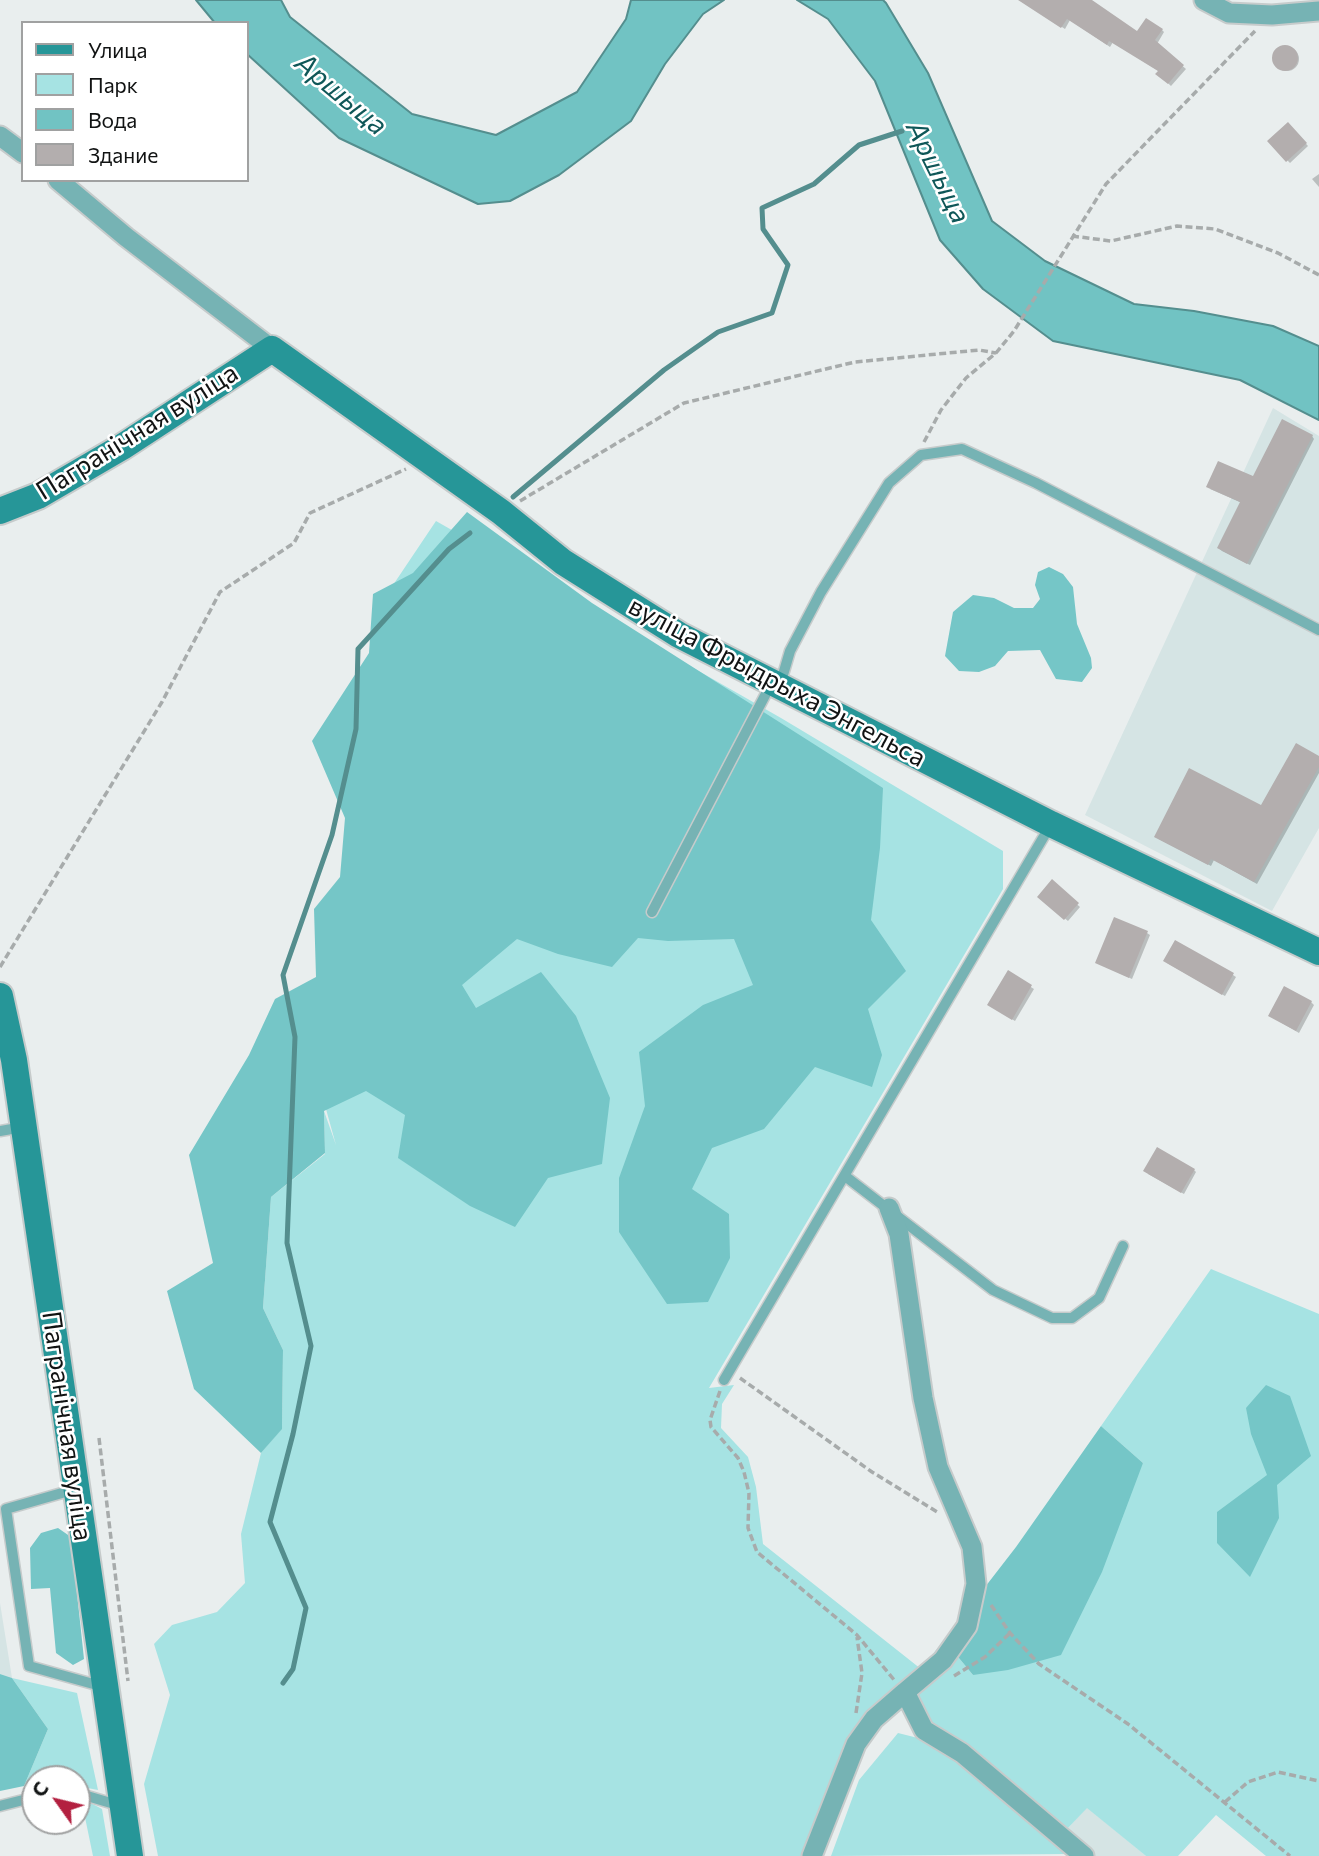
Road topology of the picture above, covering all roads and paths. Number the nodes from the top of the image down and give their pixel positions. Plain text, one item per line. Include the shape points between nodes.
1 (1204, 0) edge
2 (1319, 11) edge
3 (1272, 15) junction
4 (0, 136) edge
5 (21, 152) edge
6 (60, 182) edge
7 (1072, 236) junction
8 (1319, 275) edge
9 (272, 349) junction
10 (996, 352) junction
11 (921, 455) junction
12 (427, 459) junction
13 (0, 511) edge
14 (501, 512) junction
15 (1319, 630) edge
16 (775, 686) junction
17 (1051, 824) junction
18 (652, 912) dead end
19 (1319, 952) edge
20 (0, 967) edge
21 (0, 996) edge
22 (7, 1061) edge
23 (12, 1129) edge
24 (845, 1176) junction
25 (889, 1208) junction
26 (1123, 1246) dead end
27 (727, 1376) junction
28 (99, 1438) dead end
29 (76, 1489) junction
30 (3, 1509) edge
31 (964, 1530) junction
32 (976, 1584) junction
33 (857, 1635) junction
34 (116, 1684) junction
35 (905, 1692) junction
36 (853, 1750) junction
37 (1319, 1781) edge
38 (91, 1797) edge
39 (21, 1800) edge
40 (1225, 1802) junction
41 (0, 1805) edge
42 (121, 1806) junction
43 (130, 1856) edge
44 (812, 1856) edge
45 (1084, 1856) edge
46 (1290, 1856) edge

1 - 3 street via 1229,13
2 - 3 street
3 - 7 path via 1107,184
4 - 5 street
6 - 9 street
7 - 8 path via 1111,241 1177,226 1214,229 1278,253
7 - 10 path via 1014,331
9 - 12 street, вуліца Фрыдрыха Энгельса
9 - 13 street, Пагранічная вуліца via 122,447 38,496
10 - 11 path via 966,378 941,410
10 - 14 path via 855,362 684,403
11 - 15 lane via 962,449
11 - 16 lane via 889,483 821,592
12 - 14 street, вуліца Фрыдрыха Энгельса
12 - 20 path via 310,513 294,543 220,592 162,702
14 - 16 street, вуліца Фрыдрыха Энгельса via 563,562 679,635
16 - 17 street, вуліца Фрыдрыха Энгельса
16 - 18 lane
17 - 19 street, вуліца Фрыдрыха Энгельса
17 - 24 lane
21 - 22 street, Пагранічная вуліца
22 - 23 street, Пагранічная вуліца
23 - 29 street, Пагранічная вуліца
24 - 25 lane
24 - 27 lane
25 - 26 lane via 993,1290 1052,1318 1072,1318 1099,1298
25 - 31 street via 900,1234 923,1398 938,1467
27 - 31 path
27 - 33 path via 711,1427 744,1472 748,1528 757,1552
28 - 34 path
29 - 30 lane
29 - 34 street, Пагранічная вуліца
30 - 34 lane via 29,1666
31 - 32 street via 972,1548
32 - 35 street via 967,1626 943,1660
32 - 40 path via 1010,1633 1039,1664 1128,1724
33 - 35 path
33 - 36 path via 862,1673
34 - 42 street, Пагранічная вуліца
35 - 36 street via 874,1719
35 - 45 street via 924,1730 962,1753
36 - 44 street
37 - 40 path via 1278,1772 1248,1782
38 - 42 lane
39 - 41 lane
40 - 46 path
42 - 43 street, Пагранічная вуліца

